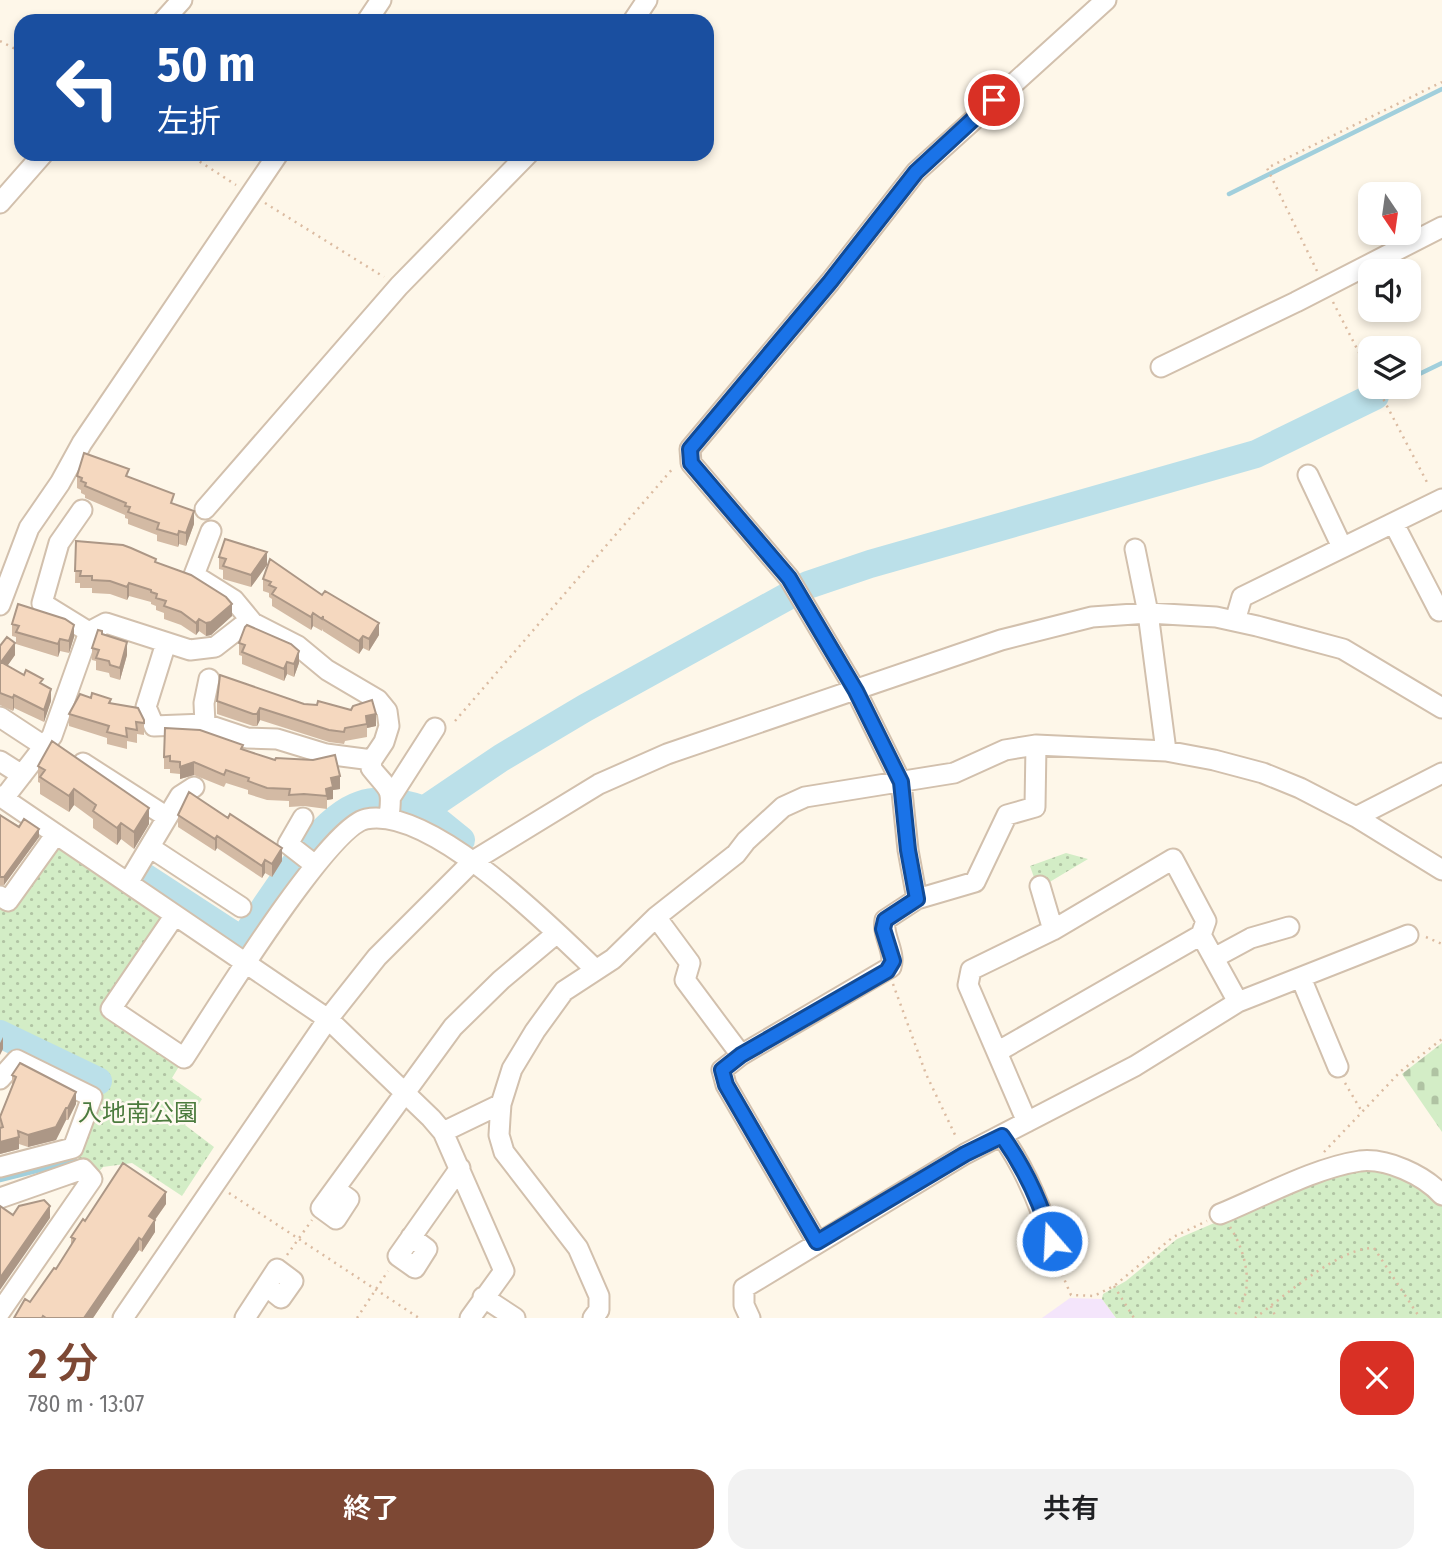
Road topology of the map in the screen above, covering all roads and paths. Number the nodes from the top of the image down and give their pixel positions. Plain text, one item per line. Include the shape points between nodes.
1 (182, 0) edge
2 (1106, 0) edge
3 (169, 14) edge
4 (1442, 82) edge
5 (37, 161) edge
6 (199, 161) edge
7 (273, 161) edge
8 (521, 161) edge
9 (251, 195) junction
10 (0, 203) edge
11 (1442, 227) edge
12 (399, 286) junction
13 (1325, 286) junction
14 (1358, 351) edge
15 (1161, 367) dead end
16 (1384, 399) edge
17 (690, 449) junction
18 (1308, 475) dead end
19 (1439, 500) edge
20 (205, 509) dead end
21 (82, 510) dead end
22 (1394, 524) junction
23 (211, 531) dead end
24 (1342, 547) junction
25 (1135, 549) dead end
26 (0, 605) edge
27 (1439, 611) dead end
28 (1148, 613) junction
29 (1235, 621) junction
30 (253, 623) junction
31 (89, 632) junction
32 (166, 643) junction
33 (209, 679) dead end
34 (856, 691) junction
35 (1442, 708) edge
36 (0, 717) edge
37 (455, 721) dead end
38 (205, 724) junction
39 (435, 728) dead end
40 (1036, 745) junction
41 (44, 746) junction
42 (1166, 751) junction
43 (372, 760) junction
44 (0, 761) edge
45 (83, 763) edge
46 (1442, 774) edge
47 (22, 775) junction
48 (901, 782) junction
49 (194, 787) dead end
50 (2, 797) edge
51 (391, 806) junction
52 (167, 817) junction
53 (1356, 817) junction
54 (303, 818) dead end
55 (56, 834) junction
56 (151, 848) junction
57 (307, 860) junction
58 (473, 861) junction
59 (1442, 870) edge
60 (128, 883) junction
61 (1040, 886) dead end
62 (0, 896) edge
63 (917, 899) junction
64 (241, 908) dead end
65 (175, 915) junction
66 (656, 917) junction
67 (1289, 927) dead end
68 (1053, 930) junction
69 (557, 933) junction
70 (1201, 935) junction
71 (1408, 935) dead end
72 (1214, 958) junction
73 (246, 963) junction
74 (596, 970) junction
75 (887, 971) junction
76 (1301, 978) junction
77 (1238, 1002) junction
78 (328, 1019) junction
79 (1442, 1039) edge
80 (997, 1052) junction
81 (741, 1055) junction
82 (1338, 1067) joint
83 (0, 1079) edge
84 (404, 1092) junction
85 (501, 1104) junction
86 (1027, 1122) junction
87 (443, 1132) junction
88 (1002, 1136) junction
89 (965, 1154) junction
90 (0, 1167) edge
91 (460, 1168) junction
92 (216, 1184) junction
93 (1442, 1195) edge
94 (0, 1198) edge
95 (321, 1208) joint
96 (1220, 1214) junction
97 (298, 1238) junction
98 (817, 1242) junction
99 (398, 1256) joint
100 (1056, 1257) joint
101 (277, 1269) joint
102 (1114, 1286) junction
103 (376, 1289) junction
104 (483, 1297) junction
105 (1271, 1306) junction
106 (0, 1312) edge
107 (123, 1318) edge
108 (245, 1318) edge
109 (357, 1318) edge
110 (419, 1318) edge
111 (470, 1318) edge
112 (515, 1318) edge
113 (593, 1318) edge
114 (750, 1318) edge
115 (1134, 1318) edge
116 (1233, 1318) edge
117 (1255, 1318) edge
118 (1276, 1318) edge
119 (1420, 1318) edge

1 - 3 street
2 - 17 street via 916,172
4 - 13 path via 1267,168
5 - 10 street
6 - 9 path
7 - 9 street
8 - 12 street
9 - 12 path
9 - 26 street via 29,528
11 - 13 street
12 - 20 street
13 - 14 path
13 - 15 street
16 - 19 path
17 - 34 street via 691,463 789,578
17 - 37 path
18 - 24 street
19 - 22 street
21 - 31 street via 59,543 42,603
22 - 24 street
22 - 27 street
23 - 30 street via 194,575 234,600
24 - 29 street via 1242,597
25 - 28 street
28 - 29 street
28 - 34 street via 1092,617 1034,631
28 - 42 street
29 - 35 street via 1343,649
30 - 32 street via 215,647 190,650
30 - 43 street via 298,646 327,670 378,700 387,711 388,726
31 - 32 street via 106,623
31 - 41 street via 52,736
32 - 38 street via 146,707 153,726
33 - 38 street
34 - 48 street
34 - 58 street via 667,754 598,784
36 - 41 street
38 - 43 street via 247,738 277,739 326,754
39 - 51 street
40 - 42 street
40 - 48 street via 1005,750 954,773
40 - 63 street via 1035,807 1007,815 975,882
41 - 47 street
42 - 53 street via 1263,773
43 - 51 street via 371,768 387,786
44 - 47 street
45 - 52 street
46 - 53 street
47 - 50 street
48 - 63 street
48 - 66 street via 805,797 783,807 736,854
49 - 52 street via 180,796
50 - 55 street
51 - 57 street via 345,831
51 - 58 street
52 - 56 street
53 - 59 street
54 - 57 street via 288,844
55 - 60 street
55 - 62 street via 8,901
56 - 60 street
56 - 64 street
57 - 73 street
58 - 69 street
58 - 78 street via 377,957
60 - 65 street
61 - 68 street
63 - 75 street via 885,920 883,929 893,961
65 - 73 street
65 - 73 street via 111,1009 184,1058
66 - 74 street
66 - 81 street via 690,963 685,980
67 - 72 street
68 - 70 street via 1173,859 1206,921
68 - 80 street via 971,970 968,985
69 - 74 street
69 - 84 street via 453,1027
70 - 72 street
70 - 80 street
71 - 76 street
72 - 77 street
73 - 78 street
74 - 85 street via 564,991 542,1021 512,1069
75 - 81 street
75 - 89 path via 926,1074
76 - 77 street
76 - 82 street
77 - 86 street via 1135,1066
78 - 84 street
78 - 92 street
79 - 82 path via 1361,1110
80 - 86 street
81 - 98 street via 722,1070 726,1085
83 - 90 street via 17,1060 92,1097 73,1148
84 - 87 street
84 - 95 street via 335,1189 349,1199 336,1219
85 - 87 street
85 - 113 street via 503,1152 578,1248 599,1296 599,1310
86 - 88 street
87 - 91 street
88 - 89 street
88 - 100 street via 1033,1191
89 - 98 street
91 - 99 street via 411,1237 427,1249 415,1268
91 - 104 street via 504,1270
92 - 97 path
92 - 107 street
93 - 96 street via 1429,1181 1401,1167 1363,1161 1306,1175
94 - 106 street via 83,1169 92,1179
95 - 97 path
96 - 102 path via 1173,1237
96 - 116 path via 1236,1236 1246,1263 1245,1295
97 - 101 path
97 - 103 path
98 - 114 street via 744,1288
99 - 103 path
100 - 102 path via 1071,1295 1094,1296
101 - 108 street
102 - 115 path
103 - 109 path
103 - 110 path
104 - 111 street
104 - 112 street
105 - 117 path
105 - 118 path
105 - 119 path via 1343,1256 1360,1247 1374,1248

